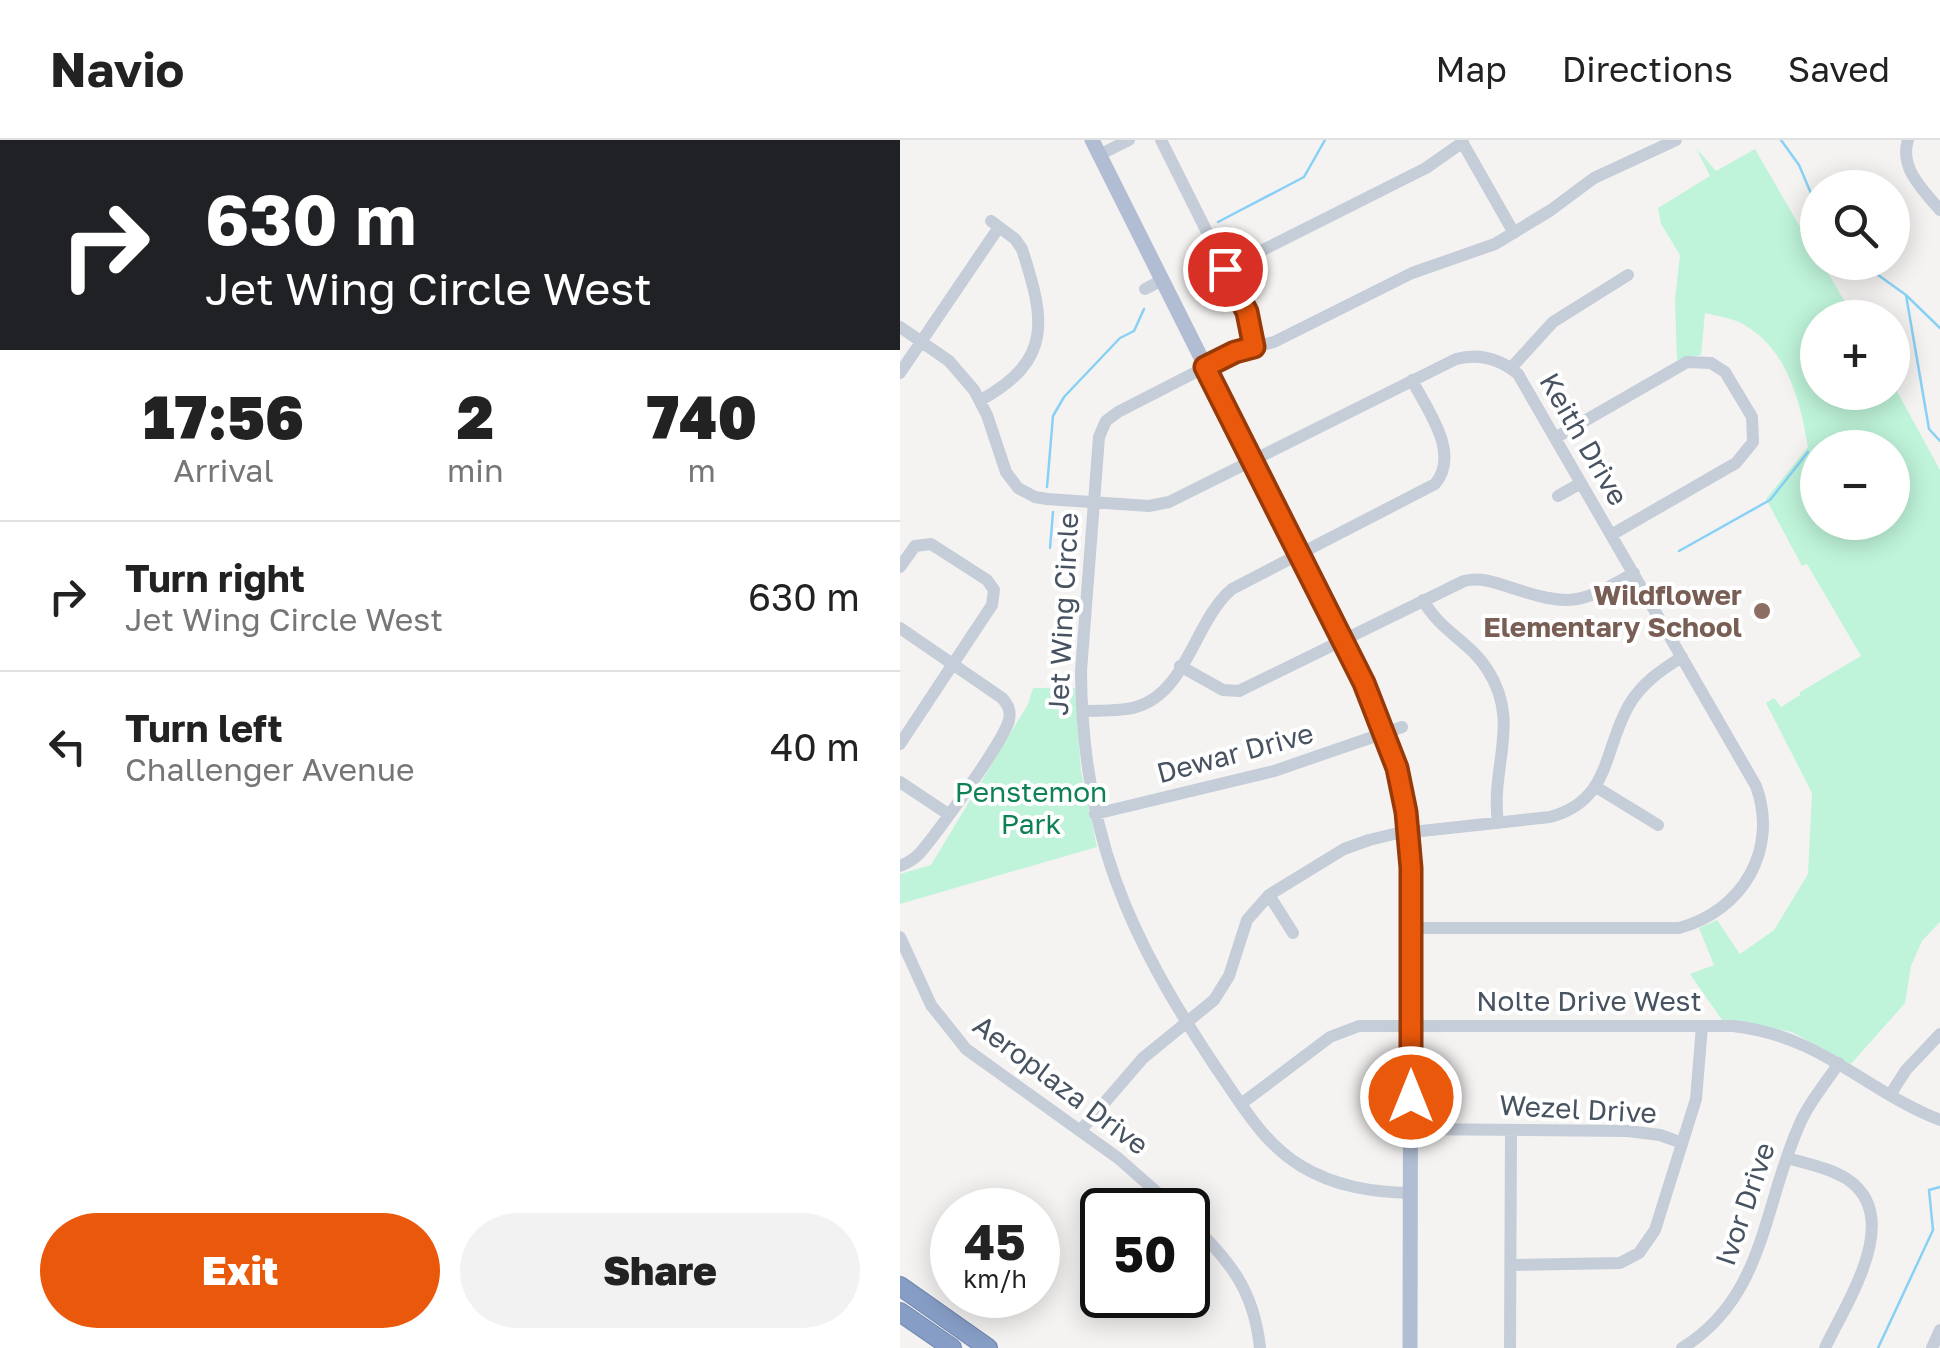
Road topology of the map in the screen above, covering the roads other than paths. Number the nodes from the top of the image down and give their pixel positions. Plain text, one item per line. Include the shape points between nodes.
1 (1130, 140) edge
2 (1160, 140) edge
3 (1676, 140) edge
4 (1462, 141) edge
5 (1903, 145) edge
6 (1095, 148) edge
7 (1940, 210) edge
8 (1514, 232) junction
9 (1225, 269) junction
10 (1628, 275) dead end
11 (1162, 280) junction
12 (1145, 289) dead end
13 (900, 327) edge
14 (921, 341) junction
15 (1254, 347) junction
16 (1205, 367) junction
17 (1511, 368) junction
18 (900, 373) edge
19 (1412, 380) junction
20 (981, 400) junction
21 (1555, 438) junction
22 (1252, 460) junction
23 (1581, 484) junction
24 (1558, 496) dead end
25 (1094, 502) junction
26 (1611, 535) junction
27 (1298, 554) junction
28 (900, 567) edge
29 (1634, 574) junction
30 (1423, 600) junction
31 (900, 628) edge
32 (1342, 640) junction
33 (1682, 657) junction
34 (953, 664) junction
35 (1180, 666) junction
36 (1082, 710) junction
37 (1394, 730) junction
38 (900, 744) edge
39 (900, 782) edge
40 (1596, 787) junction
41 (948, 814) junction
42 (1095, 814) junction
43 (1498, 823) junction
44 (1658, 825) dead end
45 (1409, 833) junction
46 (900, 866) edge
47 (1268, 895) junction
48 (1411, 928) junction
49 (1293, 933) dead end
50 (900, 937) edge
51 (1188, 1025) junction
52 (1412, 1026) junction
53 (1702, 1026) junction
54 (1940, 1034) edge
55 (1839, 1063) junction
56 (1890, 1096) junction
57 (1241, 1104) junction
58 (1940, 1120) edge
59 (1411, 1128) junction
60 (1080, 1130) junction
61 (1511, 1130) junction
62 (1682, 1143) junction
63 (1788, 1158) junction
64 (1153, 1188) edge
65 (1411, 1193) junction
66 (1210, 1244) edge
67 (1511, 1265) junction
68 (900, 1286) edge
69 (900, 1312) edge
70 (1940, 1330) edge
71 (952, 1348) edge
72 (988, 1348) edge
73 (1260, 1348) edge
74 (1410, 1348) edge
75 (1510, 1348) edge
76 (1682, 1348) edge
77 (1825, 1348) edge
78 (1932, 1348) edge

1 - 6 street
2 - 9 street
3 - 8 street via 1594,178
4 - 8 street
4 - 9 street via 1426,168
5 - 7 street via 1912,174
6 - 11 main road
8 - 15 street
9 - 15 street via 1247,312
10 - 17 street via 1552,322
11 - 12 street
11 - 16 main road
13 - 14 street, Keith Drive
14 - 18 street
14 - 20 street, Keith Drive via 949,361
14 - 20 street via 995,224 1015,239 1039,338 1010,383
15 - 16 street
16 - 22 main road
16 - 25 street, Jet Wing Circle via 1106,421
17 - 19 street, Keith Drive via 1483,356 1465,357
17 - 21 street, Keith Drive
19 - 22 street, Keith Drive
19 - 27 street via 1443,443 1440,477 1427,490
20 - 25 street, Keith Drive via 1018,488 1034,497
21 - 23 street, Keith Drive
21 - 26 street via 1687,362 1711,364 1731,380 1754,425 1748,451
22 - 25 street, Keith Drive via 1162,505
22 - 27 main road
23 - 24 street
23 - 26 street, Keith Drive
25 - 36 street, Jet Wing Circle
26 - 29 street, Keith Drive
27 - 32 main road
27 - 35 street via 1224,596
28 - 34 street via 915,546 931,544 991,585 992,605
29 - 30 street via 1577,601 1551,601 1472,579
29 - 33 street, Keith Drive
30 - 32 street
30 - 43 street via 1505,689
31 - 34 street
32 - 35 street via 1238,691 1216,687
32 - 37 main road
33 - 40 street via 1631,702
33 - 48 street, Keith Drive via 1762,808 1758,858 1734,898 1704,920 1667,930
34 - 38 street
34 - 41 street via 1002,698 1010,713 994,749
35 - 36 street via 1166,689 1137,707
36 - 42 street, Jet Wing Circle
37 - 42 street, Dewar Drive via 1215,794
37 - 45 main road
39 - 41 street
40 - 43 street via 1562,814
40 - 44 street
41 - 46 street via 919,854
42 - 51 street, Jet Wing Circle via 1155,971
43 - 45 street
45 - 47 street via 1344,849
45 - 48 main road
47 - 49 street
47 - 51 street via 1248,920 1220,993
48 - 52 main road
50 - 60 street, Aeroplaza Drive via 931,1004 957,1040
51 - 57 street, Jet Wing Circle
51 - 60 street via 1142,1058
52 - 53 street, Nolte Drive West
52 - 57 street, Nolte Drive West via 1340,1031
52 - 59 main road
53 - 55 street, Nolte Drive West via 1780,1034
53 - 62 street via 1699,1082
54 - 56 street
55 - 56 street, Nolte Drive West
55 - 63 street, Ivor Drive via 1802,1118
56 - 58 street, Nolte Drive West
57 - 65 street, Jet Wing Circle via 1278,1149 1359,1189
59 - 61 street, Wezel Drive
59 - 65 main road
60 - 64 street, Aeroplaza Drive
61 - 62 street, Wezel Drive via 1638,1131
61 - 67 street
62 - 67 street via 1655,1230 1630,1259
63 - 76 street, Ivor Drive via 1743,1287 1718,1321
63 - 77 street via 1846,1179 1872,1214 1872,1242
65 - 74 main road
66 - 73 street via 1238,1274
67 - 75 street
68 - 72 highway
69 - 71 highway
70 - 78 street

